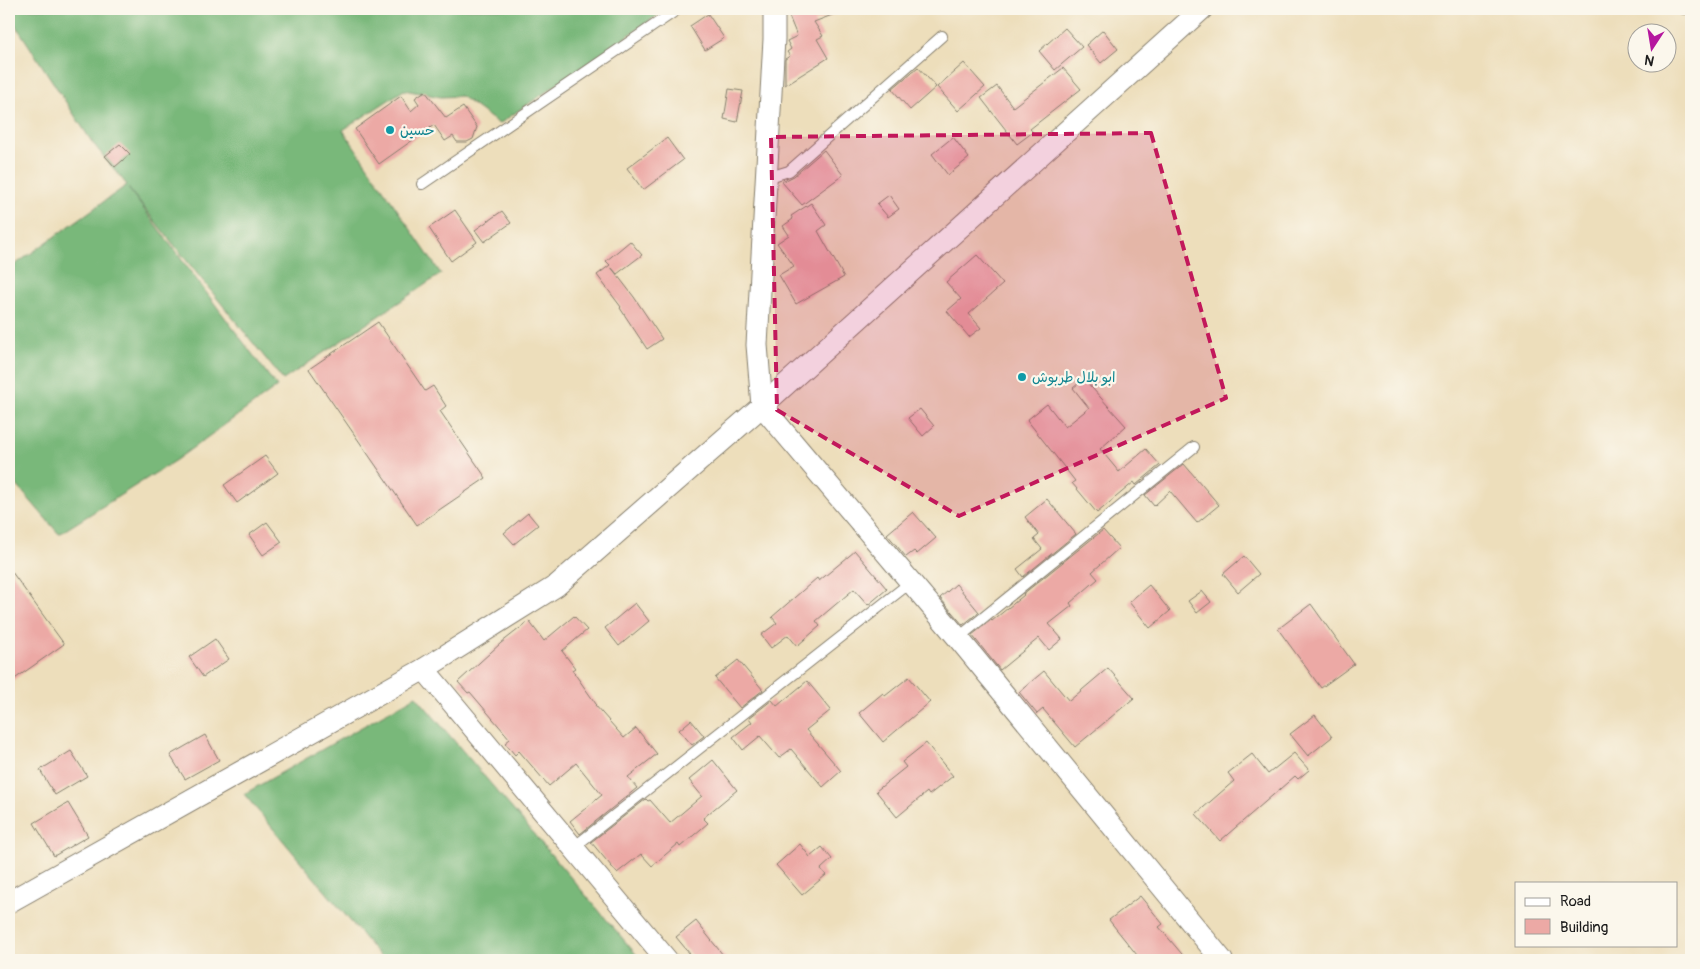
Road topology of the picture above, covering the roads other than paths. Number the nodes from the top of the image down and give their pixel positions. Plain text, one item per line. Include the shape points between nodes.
1 (678, 9) edge
2 (774, 9) edge
3 (1202, 9) edge
4 (942, 36) dead end
5 (766, 178) junction
6 (422, 184) dead end
7 (762, 406) junction
8 (1194, 447) dead end
9 (911, 582) junction
10 (958, 638) junction
11 (424, 669) junction
12 (574, 847) junction
13 (9, 902) edge
14 (667, 960) edge
15 (1222, 960) edge

1 - 6 lane
2 - 5 street
3 - 7 street
4 - 5 lane via 789,171
5 - 7 street via 757,345
7 - 9 street
7 - 11 street via 556,586
8 - 10 lane
9 - 10 street
9 - 12 lane
10 - 15 street
11 - 12 street
11 - 13 street
12 - 14 street

